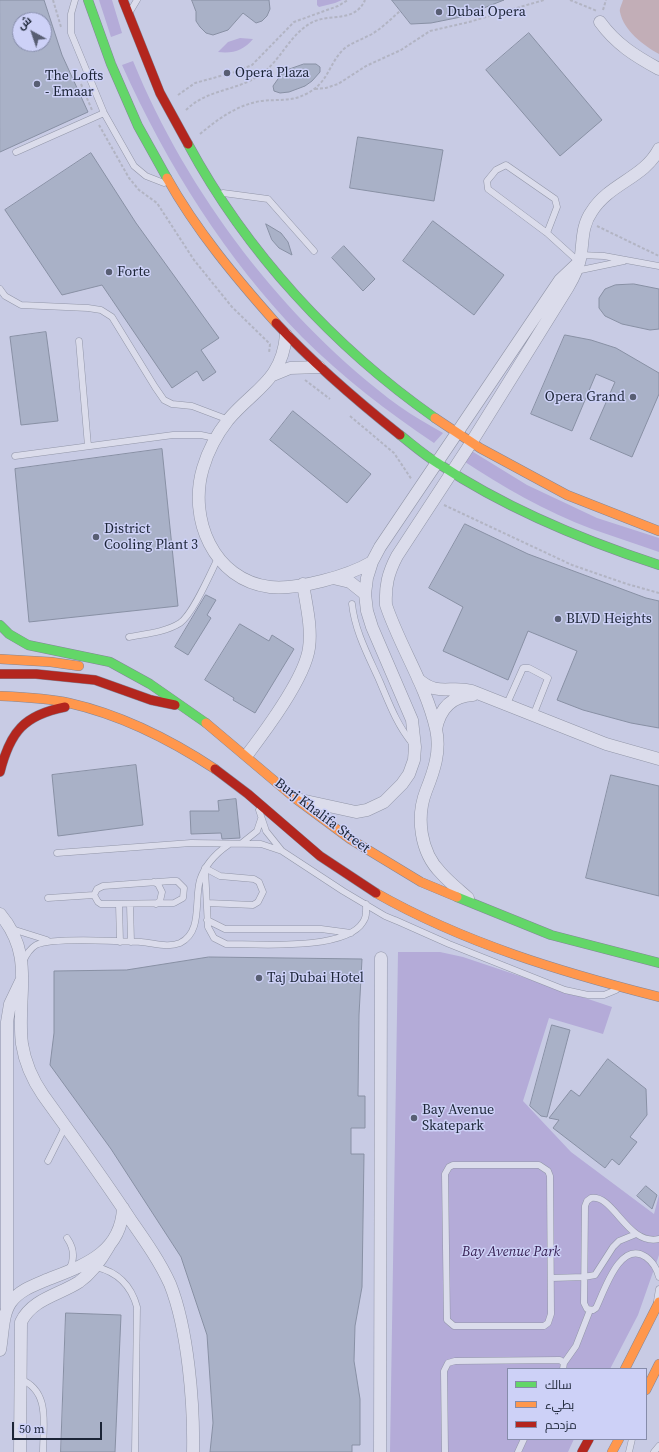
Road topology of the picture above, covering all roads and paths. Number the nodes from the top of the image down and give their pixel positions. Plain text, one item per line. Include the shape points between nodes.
1 (75, 0) edge
2 (88, 0) edge
3 (124, 0) edge
4 (137, 0) edge
5 (348, 0) edge
6 (365, 0) edge
7 (544, 0) edge
8 (400, 11) dead end
9 (128, 15) junction
10 (600, 22) dead end
11 (659, 69) edge
12 (314, 90) junction
13 (166, 104) junction
14 (104, 113) junction
15 (175, 121) junction
16 (188, 146) junction
17 (659, 149) edge
18 (16, 152) dead end
19 (171, 185) junction
20 (217, 193) junction
21 (586, 221) junction
22 (547, 233) junction
23 (314, 251) dead end
24 (659, 256) edge
25 (627, 260) junction
26 (579, 263) junction
27 (659, 266) edge
28 (0, 289) edge
29 (286, 335) junction
30 (79, 341) dead end
31 (319, 367) junction
32 (273, 375) junction
33 (229, 420) junction
34 (456, 434) junction
35 (215, 438) junction
36 (471, 443) junction
37 (88, 446) junction
38 (15, 456) dead end
39 (436, 462) junction
40 (451, 472) junction
41 (433, 499) junction
42 (659, 531) edge
43 (218, 558) junction
44 (372, 562) junction
45 (659, 565) edge
46 (330, 578) junction
47 (303, 584) junction
48 (659, 593) edge
49 (366, 594) junction
50 (352, 604) dead end
51 (0, 625) edge
52 (129, 638) dead end
53 (0, 660) edge
54 (91, 669) dead end
55 (126, 672) junction
56 (0, 674) edge
57 (111, 674) dead end
58 (418, 679) junction
59 (478, 695) junction
60 (0, 696) edge
61 (180, 705) junction
62 (506, 706) junction
63 (85, 708) junction
64 (533, 716) junction
65 (436, 730) junction
66 (415, 747) junction
67 (247, 756) junction
68 (659, 759) edge
69 (0, 772) edge
70 (296, 799) junction
71 (258, 803) junction
72 (261, 819) junction
73 (228, 844) junction
74 (241, 844) junction
75 (282, 851) junction
76 (57, 852) dead end
77 (205, 868) junction
78 (154, 882) junction
79 (94, 895) junction
80 (48, 898) dead end
81 (207, 903) junction
82 (473, 903) junction
83 (119, 904) junction
84 (130, 904) junction
85 (156, 904) junction
86 (366, 904) junction
87 (0, 914) edge
88 (207, 920) junction
89 (394, 920) junction
90 (430, 920) junction
91 (11, 928) junction
92 (351, 933) junction
93 (51, 941) junction
94 (120, 942) junction
95 (131, 942) junction
96 (381, 958) dead end
97 (23, 963) junction
98 (659, 963) edge
99 (22, 979) junction
100 (626, 989) junction
101 (659, 997) edge
102 (659, 1006) edge
103 (66, 1127) junction
104 (48, 1161) dead end
105 (123, 1208) junction
106 (636, 1234) junction
107 (67, 1238) dead end
108 (659, 1240) edge
109 (109, 1246) junction
110 (96, 1267) junction
111 (68, 1271) junction
112 (584, 1277) junction
113 (659, 1277) edge
114 (551, 1278) junction
115 (659, 1289) edge
116 (657, 1307) edge
117 (7, 1309) junction
118 (590, 1310) junction
119 (0, 1350) edge
120 (659, 1364) edge
121 (564, 1366) edge
122 (626, 1368) edge
123 (20, 1380) junction
124 (648, 1394) edge
125 (524, 1440) edge
126 (588, 1440) edge
127 (618, 1440) edge
128 (632, 1440) edge
129 (659, 1446) edge
130 (581, 1448) edge
131 (20, 1452) edge
132 (42, 1452) edge
133 (135, 1452) edge
134 (193, 1452) edge
135 (380, 1452) edge
136 (444, 1452) edge
137 (518, 1452) edge
138 (579, 1452) edge
139 (612, 1452) edge
140 (629, 1452) edge
141 (654, 1452) edge

1 - 14 lane via 71,14 71,33
2 - 19 street via 106,56 125,99 146,143
3 - 9 street
4 - 9 lane
5 - 13 path via 294,22 252,64 195,83
6 - 15 path via 360,8 349,16 331,16 311,23 294,36 281,55 262,74 238,87 202,97
7 - 12 path via 430,31 406,48 366,66 338,84
8 - 12 path via 373,33 340,53 327,76
9 - 13 street
10 - 11 street via 610,36 626,50
12 - 16 path via 296,98 262,101 235,110 215,121
13 - 15 street
14 - 18 lane
14 - 19 lane via 134,166 146,176
15 - 16 street
16 - 20 street
17 - 21 street via 642,171 603,197
19 - 29 street via 224,263
20 - 23 lane via 268,199
20 - 34 street via 269,265 316,320 366,367
21 - 24 path
21 - 26 street via 582,232
22 - 22 lane via 557,207 555,199 506,165 496,170 487,181 488,189
22 - 26 lane
25 - 26 lane
25 - 26 lane via 604,256
25 - 27 lane
26 - 34 street via 560,280
26 - 36 street via 568,287
28 - 33 lane via 5,296 21,305 101,310 112,317 164,400 172,404 192,406
29 - 31 street
29 - 32 street via 282,356
30 - 37 lane
31 - 32 street via 290,368
31 - 39 street via 374,415
32 - 33 street
33 - 35 street
34 - 36 street
34 - 39 street
35 - 37 lane via 173,435
35 - 43 street via 202,469 199,503 204,532
36 - 40 street
36 - 42 street via 563,493
37 - 38 lane
39 - 40 street
39 - 44 street
40 - 41 street
40 - 45 street via 550,524
41 - 48 path via 572,565
41 - 58 street via 397,556 385,588 386,605
43 - 47 street via 238,575 253,582 270,587
43 - 52 lane via 190,611 181,622
44 - 46 street via 352,572
44 - 49 street
46 - 47 street
46 - 49 street via 350,582
47 - 67 street via 310,636 307,658 299,678
49 - 66 street via 367,611 372,627 412,720
50 - 66 lane via 361,639 398,721
51 - 55 street, Burj Khalifa Street via 28,645 110,662
53 - 54 street via 51,662
55 - 57 street
55 - 61 street, Burj Khalifa Street via 150,684
56 - 61 street via 36,674 95,680 151,700
58 - 59 street via 437,691 465,690
58 - 65 street via 429,704
59 - 62 street
59 - 65 street via 466,695 452,700 441,712
60 - 63 street, Burj Khalifa Street via 64,702
61 - 67 street, Burj Khalifa Street
62 - 64 street
62 - 64 lane via 523,668 529,668 548,678
63 - 69 street via 54,708 26,722 11,737
63 - 71 street, Burj Khalifa Street via 175,744 218,771
64 - 68 street via 606,744
65 - 82 street via 436,760 421,808 420,819 425,845 441,874
66 - 70 street via 409,774 381,805 356,812
67 - 70 street, Burj Khalifa Street
70 - 82 street, Burj Khalifa Street via 350,839 400,871
71 - 72 lane
71 - 90 street, Burj Khalifa Street via 339,870 386,899
72 - 74 lane via 257,832
72 - 75 lane via 272,840
73 - 74 lane
73 - 76 lane via 173,843
73 - 77 lane
74 - 75 lane via 261,844
75 - 86 lane
77 - 81 lane
77 - 81 lane via 220,876 254,879 259,882 263,892 258,902 253,905
77 - 95 lane via 198,888 195,925 187,939 172,945
78 - 79 lane via 103,886 97,889
78 - 85 lane via 162,892 160,901
78 - 85 lane via 176,881 184,888 179,901
79 - 80 lane
79 - 83 lane via 101,904
81 - 88 lane
82 - 98 street, Burj Khalifa Street via 551,936
83 - 84 lane
83 - 94 lane
84 - 85 lane
84 - 95 lane
86 - 89 lane
86 - 92 lane via 364,922
87 - 91 street
88 - 92 lane via 225,929 321,929
88 - 92 lane via 214,938 226,944 308,944 328,941
89 - 90 lane via 408,924
89 - 100 lane via 565,990 588,996
90 - 100 street, Burj Khalifa Street via 509,952
91 - 93 lane
91 - 97 street
93 - 94 lane
93 - 97 lane via 36,945
94 - 95 lane
96 - 135 street
97 - 99 street
99 - 103 street via 21,1030 25,1058 35,1083
99 - 117 street via 10,1004 7,1022
100 - 101 street, Burj Khalifa Street
100 - 102 street via 639,1000
103 - 104 lane
103 - 105 street
105 - 109 street via 120,1228
105 - 134 street via 159,1262 176,1302 191,1394
106 - 108 lane via 648,1240
106 - 112 lane via 616,1244 598,1272
106 - 112 lane via 601,1199 591,1198 587,1201
107 - 111 lane via 73,1254
109 - 110 street
109 - 111 street via 88,1262
110 - 123 street via 80,1281 33,1306 26,1313 21,1322 20,1332
110 - 133 lane via 123,1280 132,1292 137,1307
111 - 117 street via 24,1291
112 - 114 lane
112 - 118 lane via 584,1303
113 - 118 lane via 655,1267 644,1256 626,1256 616,1265 596,1308
114 - 114 lane via 548,1171 539,1165 449,1167 445,1174 447,1320 459,1326 544,1326 550,1319
115 - 116 lane
116 - 122 street
117 - 119 street
118 - 121 lane via 576,1346
120 - 124 street
121 - 136 lane via 560,1360 448,1363 444,1371
123 - 131 street
123 - 132 lane via 32,1386 41,1396
125 - 137 lane
126 - 130 street
127 - 139 street
128 - 140 lane
129 - 141 lane
130 - 138 lane

